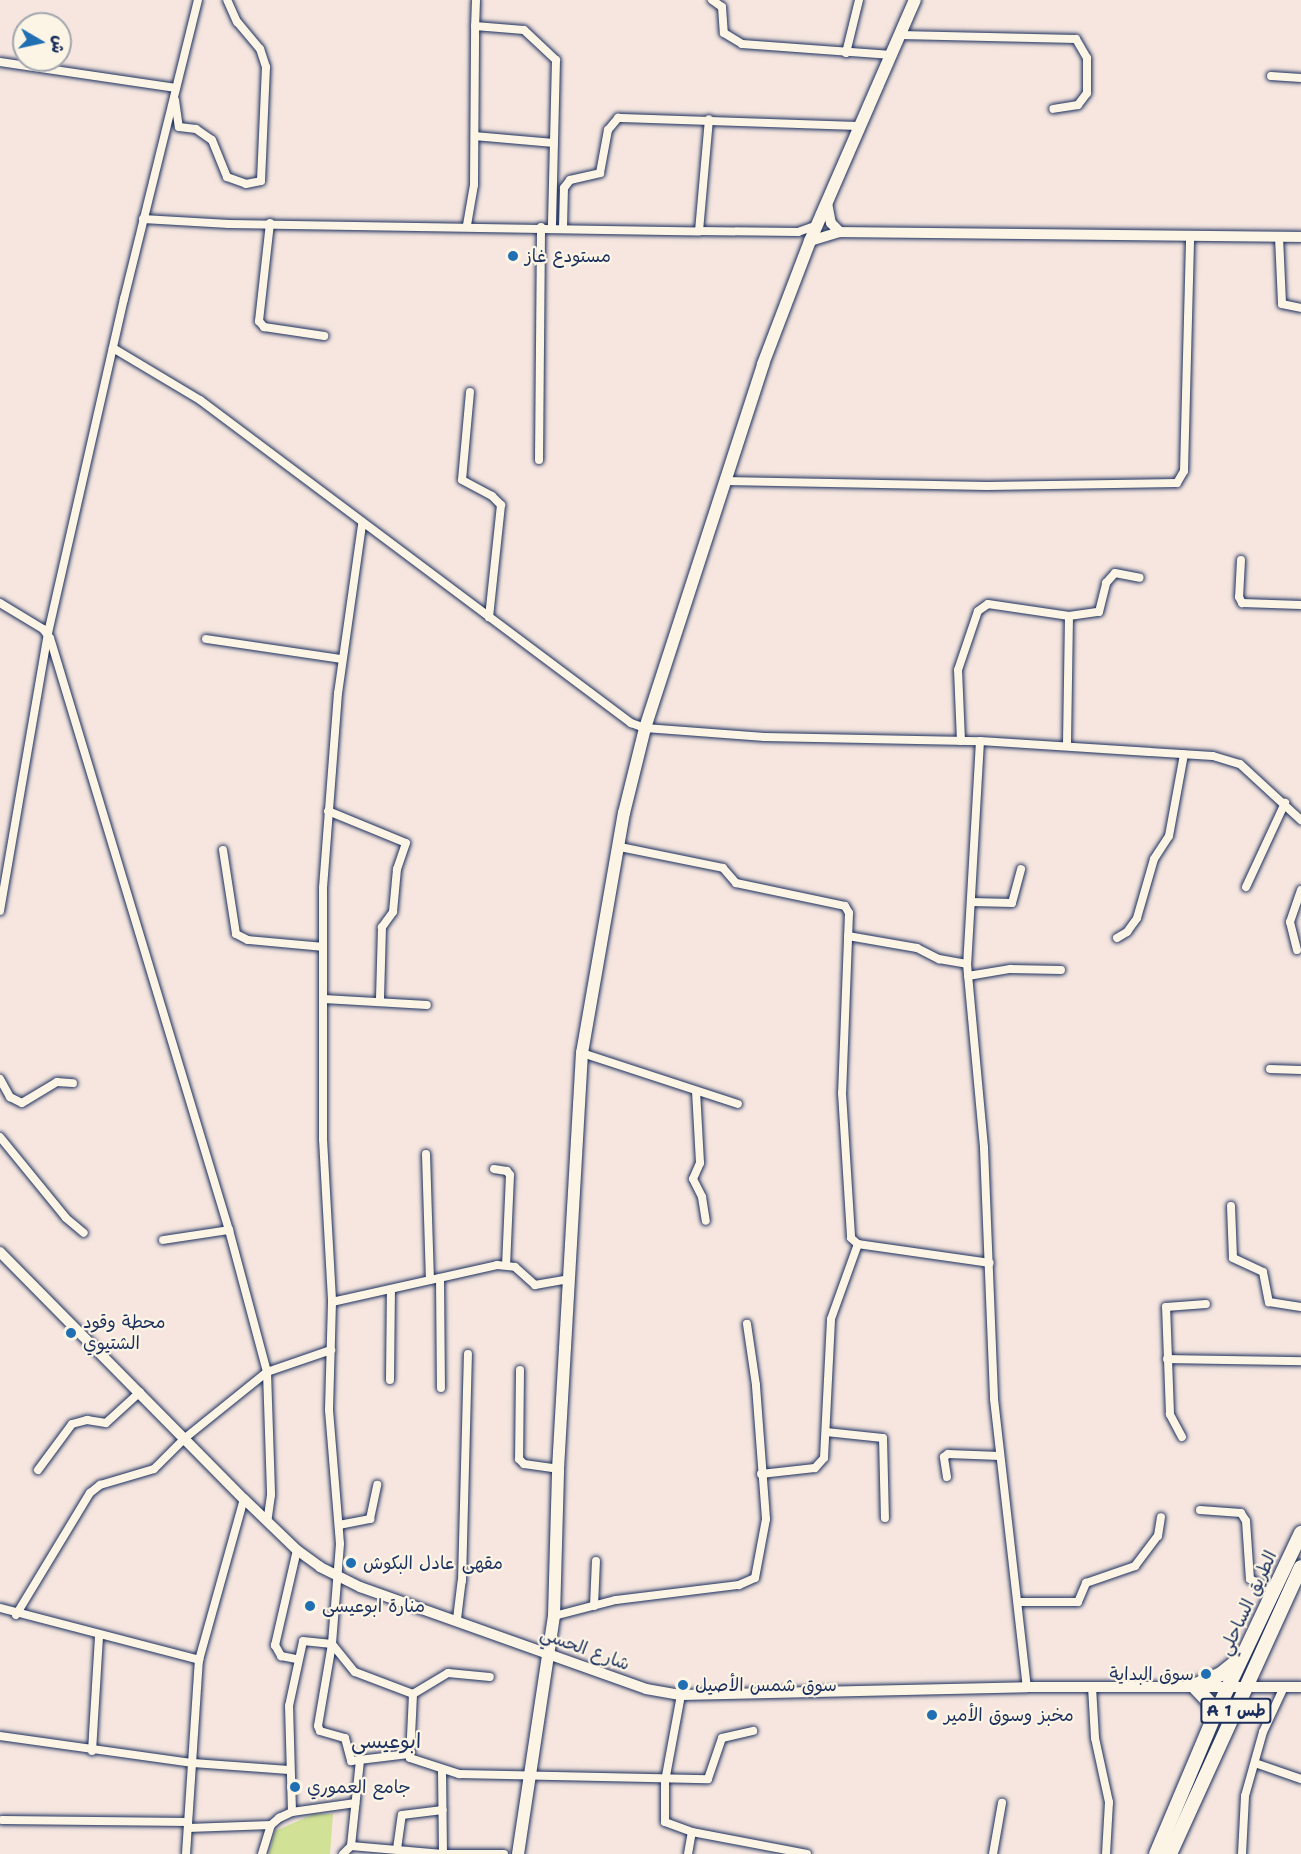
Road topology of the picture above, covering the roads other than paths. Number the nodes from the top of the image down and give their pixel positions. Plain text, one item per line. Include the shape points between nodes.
1 (198, 0) edge
2 (227, 0) edge
3 (476, 0) edge
4 (712, 0) edge
5 (859, 0) edge
6 (915, 0) edge
7 (475, 26) junction
8 (900, 35) junction
9 (846, 53) junction
10 (892, 55) junction
11 (0, 62) edge
12 (1271, 76) dead end
13 (1301, 78) edge
14 (176, 88) junction
15 (174, 97) junction
16 (1053, 109) dead end
17 (709, 119) junction
18 (861, 126) junction
19 (475, 136) junction
20 (553, 143) junction
21 (827, 203) junction
22 (143, 219) junction
23 (270, 223) junction
24 (467, 225) junction
25 (817, 225) junction
26 (541, 227) junction
27 (552, 228) junction
28 (563, 228) junction
29 (699, 231) junction
30 (840, 232) junction
31 (1190, 236) junction
32 (1279, 237) junction
33 (1301, 237) edge
34 (810, 241) junction
35 (1301, 308) edge
36 (324, 336) dead end
37 (113, 348) junction
38 (470, 392) dead end
39 (539, 460) dead end
40 (725, 481) junction
41 (362, 525) junction
42 (1241, 560) dead end
43 (1140, 578) dead end
44 (0, 603) edge
45 (1301, 605) edge
46 (1069, 616) junction
47 (489, 617) junction
48 (48, 633) junction
49 (206, 639) dead end
50 (342, 659) junction
51 (645, 728) junction
52 (961, 741) junction
53 (980, 741) junction
54 (1067, 746) junction
55 (1184, 754) junction
56 (1285, 803) junction
57 (328, 811) junction
58 (1301, 820) edge
59 (620, 846) junction
60 (223, 850) dead end
61 (1021, 869) dead end
62 (1246, 887) dead end
63 (1301, 890) edge
64 (971, 902) junction
65 (0, 910) edge
66 (848, 936) junction
67 (1117, 938) dead end
68 (323, 947) junction
69 (1297, 950) dead end
70 (967, 964) junction
71 (1061, 970) dead end
72 (968, 976) junction
73 (324, 999) junction
74 (380, 1000) junction
75 (427, 1005) dead end
76 (582, 1053) junction
77 (1270, 1069) dead end
78 (1301, 1070) edge
79 (0, 1079) edge
80 (73, 1083) dead end
81 (696, 1091) junction
82 (738, 1104) dead end
83 (0, 1137) edge
84 (426, 1154) dead end
85 (494, 1169) dead end
86 (1231, 1206) dead end
87 (706, 1221) dead end
88 (229, 1230) junction
89 (84, 1233) dead end
90 (163, 1240) dead end
91 (858, 1244) junction
92 (0, 1252) edge
93 (990, 1263) junction
94 (506, 1264) junction
95 (440, 1278) junction
96 (568, 1279) junction
97 (430, 1280) junction
98 (391, 1290) junction
99 (332, 1302) junction
100 (1206, 1304) dead end
101 (1301, 1307) edge
102 (747, 1324) dead end
103 (331, 1350) junction
104 (468, 1354) dead end
105 (1167, 1359) junction
106 (1301, 1361) edge
107 (520, 1370) dead end
108 (267, 1372) junction
109 (390, 1380) dead end
110 (441, 1388) dead end
111 (140, 1392) junction
112 (826, 1432) junction
113 (1182, 1437) dead end
114 (185, 1438) junction
115 (1000, 1456) junction
116 (558, 1469) junction
117 (38, 1470) dead end
118 (761, 1474) junction
119 (947, 1477) dead end
120 (377, 1485) dead end
121 (244, 1499) junction
122 (1200, 1510) dead end
123 (1161, 1517) dead end
124 (885, 1518) dead end
125 (267, 1522) junction
126 (339, 1525) junction
127 (1301, 1533) edge
128 (297, 1550) junction
129 (596, 1561) dead end
130 (1301, 1568) edge
131 (338, 1577) junction
132 (1275, 1591) junction
133 (1019, 1602) junction
134 (594, 1606) junction
135 (0, 1608) edge
136 (16, 1615) junction
137 (554, 1616) junction
138 (457, 1620) junction
139 (99, 1637) junction
140 (333, 1644) junction
141 (551, 1654) junction
142 (1243, 1654) junction
143 (297, 1659) junction
144 (198, 1660) junction
145 (490, 1677) dead end
146 (1194, 1686) junction
147 (1027, 1687) junction
148 (1092, 1687) junction
149 (1229, 1687) junction
150 (1247, 1687) junction
151 (1284, 1687) junction
152 (1301, 1687) edge
153 (413, 1694) junction
154 (681, 1695) junction
155 (1213, 1719) junction
156 (753, 1731) dead end
157 (0, 1736) edge
158 (92, 1751) junction
159 (409, 1754) junction
160 (360, 1760) junction
161 (192, 1763) junction
162 (1255, 1763) junction
163 (289, 1770) junction
164 (442, 1770) junction
165 (528, 1772) junction
166 (1301, 1779) edge
167 (665, 1781) junction
168 (355, 1803) junction
169 (1002, 1803) dead end
170 (443, 1810) junction
171 (292, 1812) junction
172 (2, 1820) dead end
173 (188, 1825) junction
174 (271, 1825) junction
175 (692, 1832) junction
176 (351, 1846) junction
177 (403, 1851) edge
178 (770, 1851) edge
179 (186, 1854) edge
180 (262, 1854) edge
181 (343, 1854) edge
182 (443, 1854) edge
183 (504, 1854) edge
184 (518, 1854) edge
185 (688, 1854) edge
186 (807, 1854) edge
187 (993, 1854) edge
188 (1106, 1854) edge
189 (1156, 1854) edge
190 (1170, 1854) edge
191 (1242, 1854) edge

1 - 14 street
2 - 15 street via 237,22 260,49 266,67 261,181 246,184 227,177 212,140 196,129 179,126
3 - 7 street
4 - 9 street via 722,8 724,33 737,43
5 - 9 street
6 - 8 main road
7 - 19 street
7 - 20 street via 524,30 553,55
8 - 10 main road
8 - 16 street via 1076,39 1087,58 1088,93 1078,105
9 - 10 street
10 - 18 main road
11 - 14 street
12 - 13 street
14 - 15 street
15 - 22 street
17 - 18 street
17 - 28 street via 614,120 608,130 600,172 570,180 564,188
17 - 29 street
18 - 21 main road
19 - 20 street
19 - 24 street
20 - 27 street
21 - 25 main road
21 - 30 street via 831,223
22 - 23 street
22 - 37 street
23 - 24 street
23 - 36 street via 259,321 264,327
24 - 26 street
25 - 29 street via 798,232
25 - 34 main road
26 - 27 street
26 - 39 street
27 - 28 street
28 - 29 street
30 - 31 street
30 - 34 street
31 - 32 street
31 - 40 street via 1184,471 1177,483 987,486
32 - 33 street
32 - 35 street via 1281,304
34 - 40 main road via 763,364
37 - 41 street via 200,400 311,480
37 - 48 street
38 - 47 street via 462,480 501,505
40 - 51 main road
41 - 47 street
41 - 50 street
42 - 45 street via 1242,603
43 - 46 street via 1115,573 1106,583 1098,612
44 - 48 street
46 - 52 street via 982,605 958,670
46 - 54 street
47 - 51 street via 604,704
48 - 65 street
48 - 88 street
49 - 50 street
50 - 57 street
51 - 52 street via 765,737
51 - 59 main road
52 - 53 street
53 - 54 street
53 - 64 street
54 - 55 street
55 - 56 street via 1240,764
55 - 67 street via 1169,836 1154,859 1137,918
56 - 58 street
56 - 62 street
57 - 68 street
57 - 74 street via 406,843 397,870 393,912 382,927
59 - 66 street via 723,868 736,883 842,903 849,913
59 - 76 main road
60 - 68 street via 236,934 248,939
61 - 64 street via 1012,903
63 - 69 street via 1290,922
64 - 70 street
66 - 70 street via 917,948 939,959
66 - 91 street via 842,1101 850,1232
68 - 73 street
70 - 72 street
71 - 72 street via 1010,969
72 - 93 street via 978,1062
73 - 74 street
73 - 99 street via 323,1139
74 - 75 street
76 - 81 street
76 - 96 main road
77 - 78 street
79 - 80 street via 10,1097 22,1103 57,1082
81 - 82 street
81 - 87 street via 700,1163 693,1179 702,1197
83 - 89 street via 66,1218
84 - 97 street
85 - 94 street via 510,1175
86 - 101 street via 1233,1258 1263,1272 1269,1302
88 - 90 street
88 - 108 street
91 - 93 street
91 - 112 street via 852,1270 831,1319
92 - 111 street, شارع الحسي
93 - 115 street
94 - 95 street
94 - 96 street via 515,1266 535,1285
95 - 97 street
95 - 110 street
96 - 116 main road
97 - 98 street
98 - 99 street
98 - 109 street
99 - 103 street
100 - 105 street via 1166,1307
102 - 118 street via 756,1385
103 - 108 street
103 - 126 street via 329,1410
104 - 138 street via 462,1581
105 - 106 street
105 - 113 street via 1170,1414
107 - 116 street via 519,1458 524,1464
108 - 114 street
108 - 125 street via 271,1495
111 - 114 street, شارع الحسي
111 - 117 street via 106,1423 87,1420 72,1424
112 - 118 street via 824,1458 815,1468
112 - 124 street via 883,1438
114 - 121 street, شارع الحسي
114 - 136 street via 154,1469 100,1485 90,1493
115 - 119 street via 948,1454 944,1457
115 - 133 street
116 - 137 main road
118 - 134 street via 766,1519 762,1551 752,1581
120 - 126 street via 370,1519
121 - 125 street, شارع الحسي
121 - 144 street
122 - 132 street via 1236,1511 1245,1517 1250,1579
123 - 133 street via 1158,1536 1135,1566 1086,1583 1074,1604
125 - 128 street, شارع الحسي
126 - 131 street
127 - 132 highway, الطريق الساحلي / A 1 طس
128 - 131 street, شارع الحسي
128 - 143 street via 275,1645 278,1654
129 - 134 street
130 - 150 highway, الطريق الساحلي / A 1 طس
131 - 138 street, شارع الحسي
131 - 140 street
132 - 142 highway, الطريق الساحلي / A 1 طس
133 - 147 street
134 - 137 street
135 - 136 street
136 - 139 street
137 - 141 main road
138 - 141 street, شارع الحسي
139 - 144 street
139 - 158 street
140 - 143 street via 303,1641
140 - 153 street via 355,1672
140 - 160 street via 318,1729 345,1738 348,1759
141 - 154 street, شارع الحسي via 646,1689
141 - 165 main road
142 - 146 highway via 1221,1674
142 - 149 highway, الطريق الساحلي / A 1 طس
143 - 163 street via 289,1706
144 - 161 street
145 - 153 street via 448,1673
146 - 148 street, شارع الحسي
146 - 149 street, شارع الحسي
146 - 155 highway via 1210,1703
147 - 148 street, شارع الحسي
147 - 154 street, شارع الحسي
148 - 188 street via 1095,1738 1109,1802
149 - 150 street, شارع الحسي
149 - 155 highway, الطريق الساحلي / A 1 طس
150 - 151 street, شارع الحسي
150 - 190 highway, الطريق الساحلي / A 1 طس
151 - 152 street, شارع الحسي
151 - 162 street via 1272,1708
153 - 159 street
154 - 167 street
155 - 189 highway, الطريق الساحلي / A 1 طس
156 - 167 street via 722,1738 708,1779
157 - 158 street
158 - 161 street
159 - 160 street
159 - 164 street via 413,1761
160 - 168 street
161 - 163 street
161 - 173 street
162 - 166 street
162 - 191 street via 1245,1796
163 - 171 street
164 - 165 street via 470,1775
164 - 170 street
165 - 167 street
165 - 184 main road
167 - 175 street via 665,1822
168 - 171 street
168 - 176 street
169 - 187 street
170 - 177 street via 402,1815
170 - 182 street
171 - 174 street
172 - 173 street
173 - 174 street
173 - 179 street
174 - 180 street
175 - 178 street
175 - 185 street
176 - 177 street
176 - 181 street
177 - 182 street
178 - 186 street
182 - 183 street

